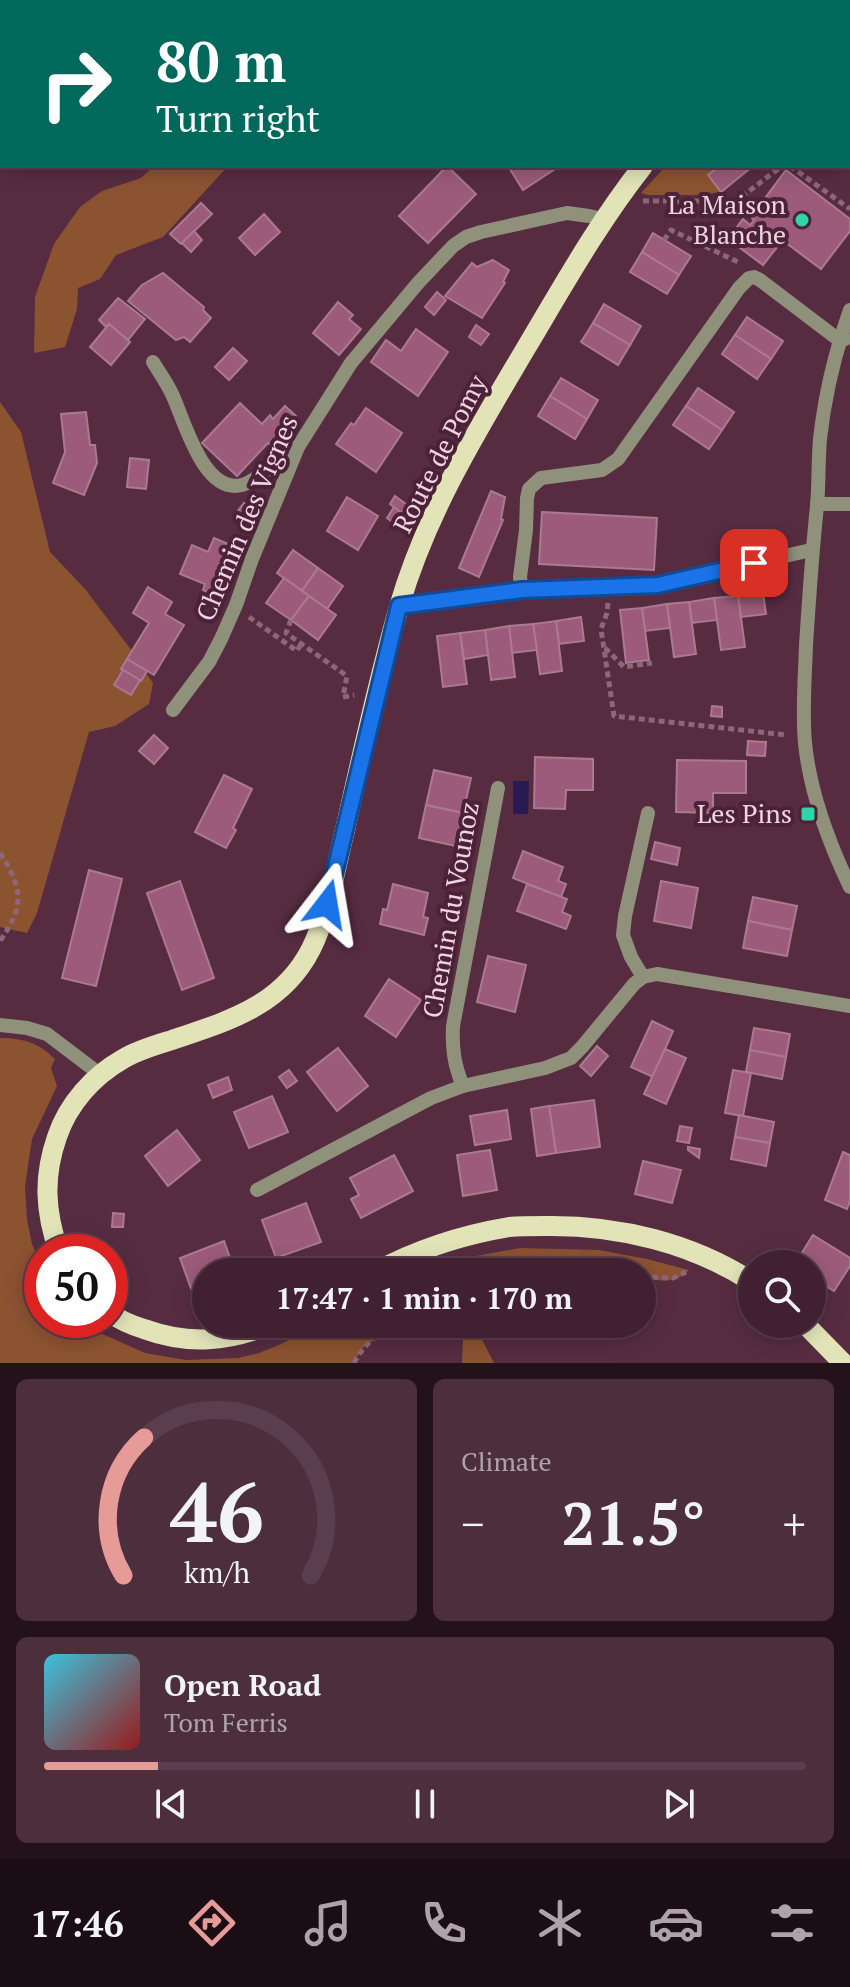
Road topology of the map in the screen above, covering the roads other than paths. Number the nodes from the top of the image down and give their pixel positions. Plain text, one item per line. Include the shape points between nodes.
1 (641, 168) edge
2 (603, 219) junction
3 (850, 310) edge
4 (844, 339) edge
5 (153, 362) dead end
6 (298, 447) junction
7 (817, 504) junction
8 (850, 504) edge
9 (811, 550) junction
10 (522, 590) junction
11 (399, 606) junction
12 (173, 710) dead end
13 (498, 788) dead end
14 (648, 813) dead end
15 (850, 887) edge
16 (643, 977) junction
17 (850, 1006) edge
18 (0, 1025) edge
19 (101, 1075) junction
20 (463, 1086) junction
21 (257, 1190) dead end
22 (53, 1234) edge
23 (401, 1258) edge
24 (738, 1273) edge
25 (128, 1324) edge
26 (220, 1338) edge
27 (819, 1338) edge
28 (843, 1363) edge

1 - 2 main road, Route de Pomy
2 - 6 street, Chemin des Vignes via 567,213 481,232 453,246 351,363
2 - 11 main road, Route de Pomy via 462,456 422,539
3 - 4 street
4 - 7 street via 832,362
4 - 10 street via 760,280 749,278 612,465 534,483 527,498
5 - 6 street via 201,463 221,481 230,486 250,482
6 - 12 street, Chemin des Vignes via 221,639
7 - 8 street
7 - 9 street
9 - 10 street via 658,585
9 - 15 street via 805,740 818,807
10 - 11 street
11 - 19 main road, Route de Pomy via 327,904 298,969 253,1009 133,1054
13 - 20 street, Chemin du Vounoz via 453,1026 455,1069
14 - 16 street via 623,935
16 - 17 street via 657,974
16 - 20 street via 571,1058
18 - 19 street via 47,1034
19 - 22 main road, Route de Pomy via 77,1099 52,1149 47,1207
20 - 21 street
23 - 24 main road via 461,1237 513,1227 562,1226 645,1237
25 - 26 main road via 166,1338
27 - 28 main road

